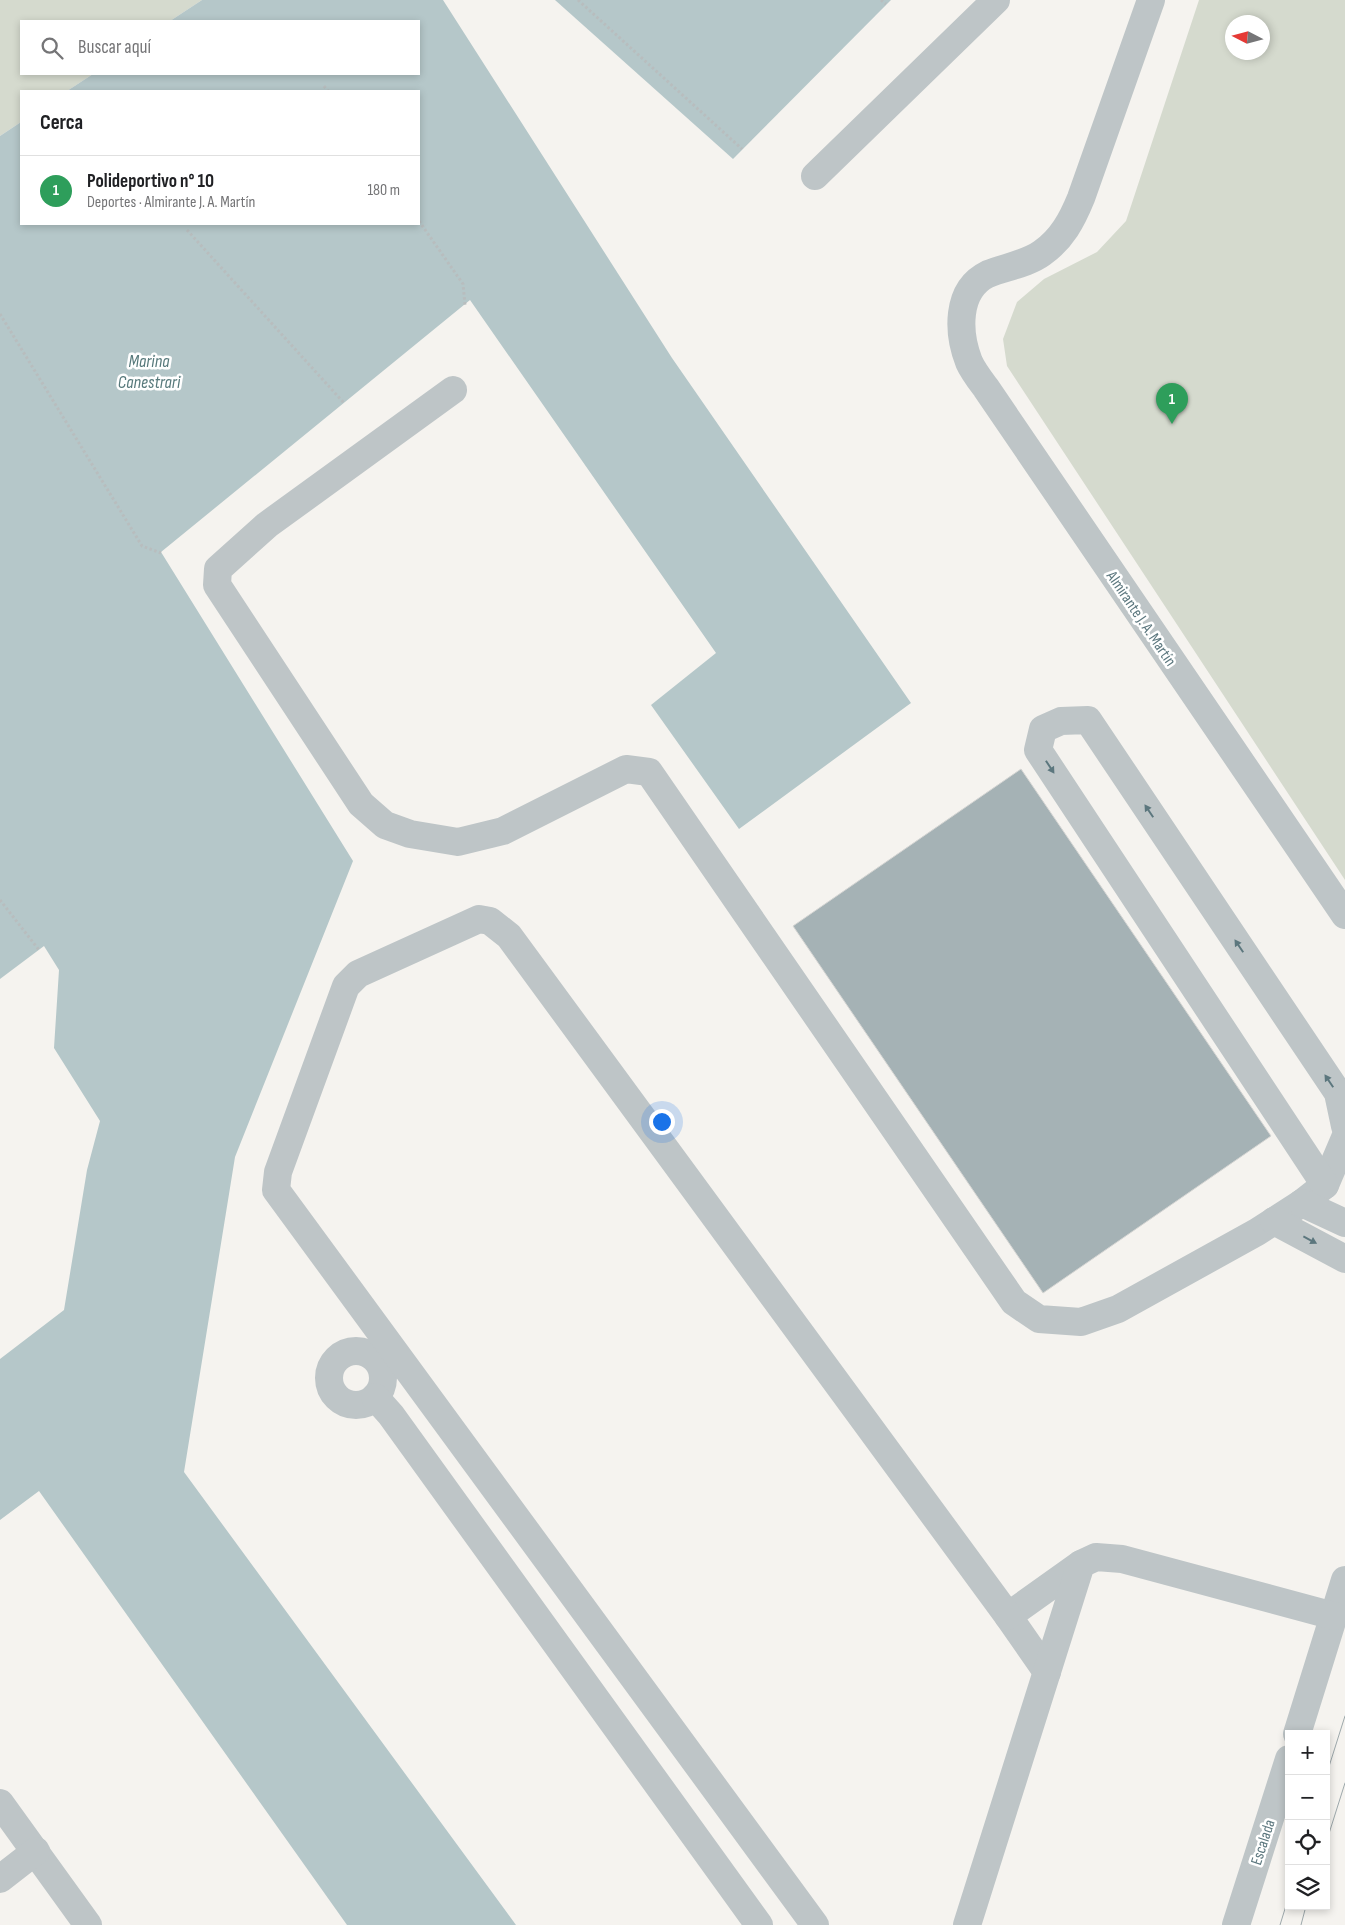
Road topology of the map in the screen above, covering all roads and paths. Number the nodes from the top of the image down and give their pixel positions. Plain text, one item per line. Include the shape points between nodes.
1 (578, 0) edge
2 (882, 0) edge
3 (996, 0) edge
4 (1151, 0) edge
5 (886, 4) dead end
6 (324, 86) dead end
7 (327, 90) edge
8 (742, 150) dead end
9 (815, 176) dead end
10 (420, 222) edge
11 (187, 230) dead end
12 (465, 305) dead end
13 (0, 314) edge
14 (453, 390) dead end
15 (344, 403) dead end
16 (161, 552) dead end
17 (0, 900) edge
18 (1345, 915) edge
19 (39, 950) dead end
20 (1345, 1126) edge
21 (1345, 1138) edge
22 (1325, 1185) junction
23 (1302, 1203) junction
24 (1274, 1221) junction
25 (1345, 1223) edge
26 (1345, 1259) edge
27 (375, 1397) dead end
28 (1081, 1564) junction
29 (1345, 1580) edge
30 (1008, 1616) junction
31 (1334, 1616) junction
32 (1047, 1672) junction
33 (1298, 1730) edge
34 (1285, 1771) edge
35 (0, 1803) edge
36 (36, 1851) junction
37 (0, 1878) edge
38 (88, 1925) edge
39 (760, 1925) edge
40 (815, 1925) edge
41 (967, 1925) edge
42 (1236, 1925) edge

1 - 8 path
2 - 5 path
3 - 9 street
4 - 18 street, Almirante J. A. Martín via 1070,224 1056,242 1040,254 986,275 968,291 961,312 963,337 970,363 986,388
6 - 7 path
10 - 12 path via 463,284
11 - 15 path
13 - 16 path via 142,546
14 - 24 street via 267,525 218,569 216,585 361,804 385,825 410,834 458,842 503,831 626,769 649,772 1014,1302 1039,1319 1082,1322 1118,1308
17 - 19 path
20 -> 22 street via 1338,1093 1088,720 1061,721 1043,729 1038,750
21 - 22 street
22 - 23 street
23 - 24 street
23 - 25 street
24 -> 26 street
27 - 39 street via 403,1431
28 - 30 street
28 - 31 street via 1096,1557 1122,1559
28 - 32 street
29 - 31 street
30 - 32 street
30 - 40 street via 510,936 490,920 479,919 358,974 346,986 278,1172 276,1190
31 - 33 street
32 - 41 street
34 - 42 street, Escalada
35 - 36 street
36 - 37 street
36 - 38 street

